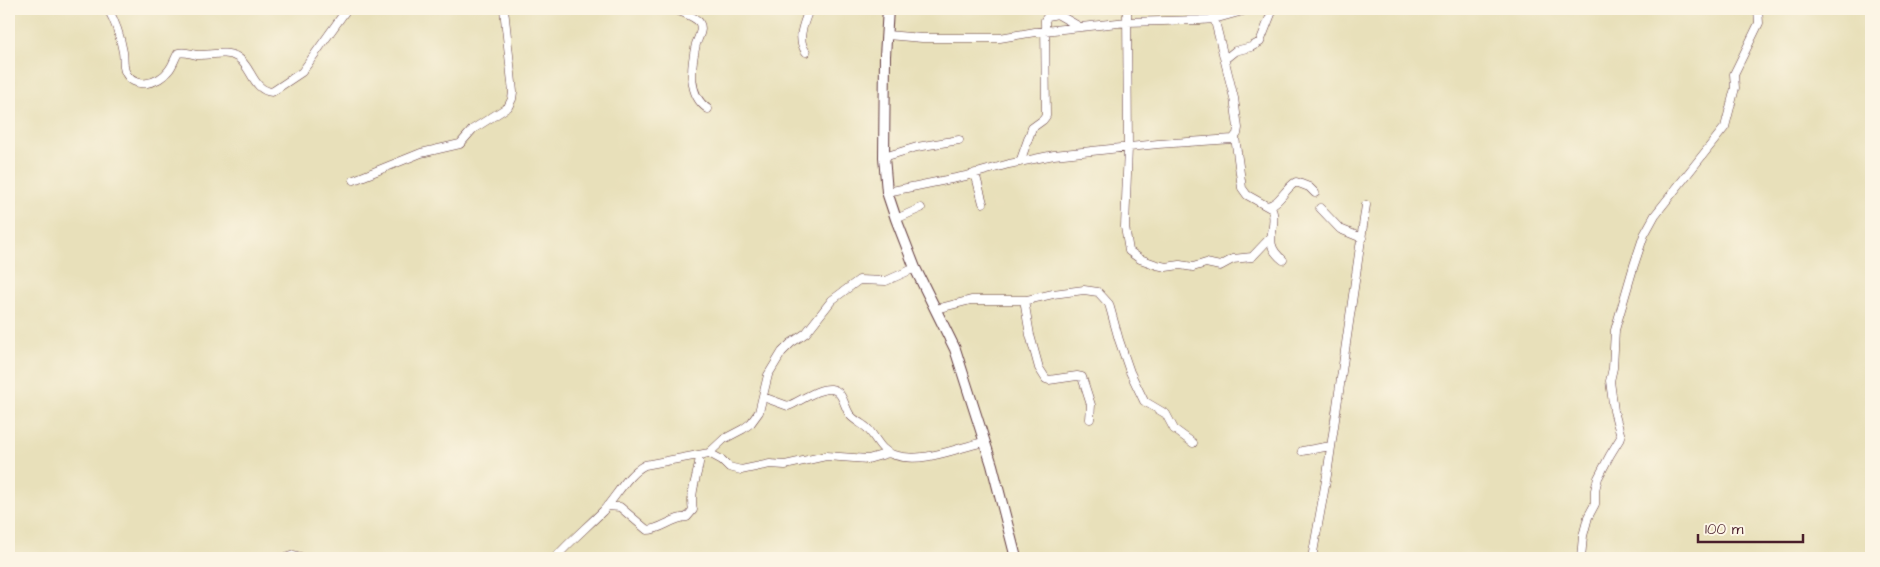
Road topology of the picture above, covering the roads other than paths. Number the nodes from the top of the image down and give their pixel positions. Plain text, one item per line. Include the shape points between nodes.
1 (108, 9) edge
2 (347, 9) edge
3 (504, 9) edge
4 (675, 9) edge
5 (810, 9) edge
6 (888, 9) edge
7 (1127, 9) edge
8 (1212, 9) edge
9 (1260, 9) edge
10 (1273, 9) edge
11 (1758, 9) edge
12 (1056, 12) edge
13 (1214, 19) junction
14 (1127, 22) junction
15 (1080, 27) junction
16 (1044, 31) junction
17 (887, 36) junction
18 (806, 52) dead end
19 (1225, 59) junction
20 (708, 109) dead end
21 (1235, 137) junction
22 (959, 140) dead end
23 (1128, 147) junction
24 (884, 157) junction
25 (1020, 162) junction
26 (975, 173) junction
27 (354, 180) dead end
28 (888, 192) junction
29 (1315, 193) dead end
30 (983, 202) dead end
31 (1366, 205) dead end
32 (1267, 206) junction
33 (921, 208) dead end
34 (1320, 208) dead end
35 (896, 219) junction
36 (1271, 237) junction
37 (1362, 238) junction
38 (1283, 260) dead end
39 (915, 268) junction
40 (1024, 300) junction
41 (936, 309) junction
42 (763, 398) junction
43 (1090, 419) dead end
44 (984, 442) junction
45 (1193, 443) dead end
46 (1331, 446) junction
47 (1302, 451) dead end
48 (709, 454) junction
49 (889, 454) junction
50 (700, 455) junction
51 (607, 506) junction
52 (285, 558) edge
53 (304, 558) edge
54 (555, 558) edge
55 (1016, 558) edge
56 (1312, 558) edge
57 (1581, 558) edge

1 - 2 street via 120,35 125,71 137,83 149,84 163,76 181,52 227,54 237,57 261,88 272,92 302,72
3 - 27 street via 513,86 509,105 473,129 460,144 421,153
4 - 20 street via 697,20 700,25 693,87 699,102
5 - 18 street via 801,36
6 - 17 street
7 - 14 street
8 - 13 street
9 - 13 street
10 - 19 street via 1260,42
11 - 57 street via 1759,22 1734,74 1735,88 1725,127 1654,215 1633,269 1615,330 1610,381 1621,437 1598,478 1595,504 1583,536
12 - 15 street
12 - 16 street via 1046,18
13 - 14 street
13 - 19 street
14 - 15 street
14 - 23 street
15 - 16 street
16 - 17 street via 977,39
16 - 25 street via 1046,116 1032,128
17 - 24 street
19 - 21 street via 1238,128
21 - 23 street
21 - 32 street via 1242,188
22 - 24 street
23 - 25 street
23 - 36 street via 1127,244 1129,251 1140,259 1166,267 1206,263 1220,266 1233,259 1252,257
24 - 28 street
25 - 26 street
26 - 28 street
26 - 30 street
28 - 35 street
29 - 32 street via 1296,182 1276,202
31 - 37 street
32 - 36 street via 1274,217
33 - 35 street
34 - 37 street via 1340,229
35 - 39 street
36 - 38 street via 1274,251
37 - 46 street
39 - 41 street
39 - 42 street via 886,281 859,280 839,294 806,333 782,352 768,375
40 - 41 street via 971,300
40 - 43 street via 1041,373 1049,380 1082,377 1091,405
40 - 45 street via 1084,290 1098,292 1109,304 1118,340 1144,401 1166,414 1174,429
41 - 44 street via 955,349
42 - 48 street via 751,423 720,441
42 - 49 street via 788,406 816,393 834,390 840,394 851,416 869,430
44 - 49 street via 917,458
44 - 55 street
46 - 47 street
46 - 56 street
48 - 49 street via 729,467 741,470 826,456 868,459
48 - 50 street
50 - 51 street via 640,467
50 - 51 street via 690,515 647,530 620,507
51 - 54 street
52 - 53 street via 294,555

